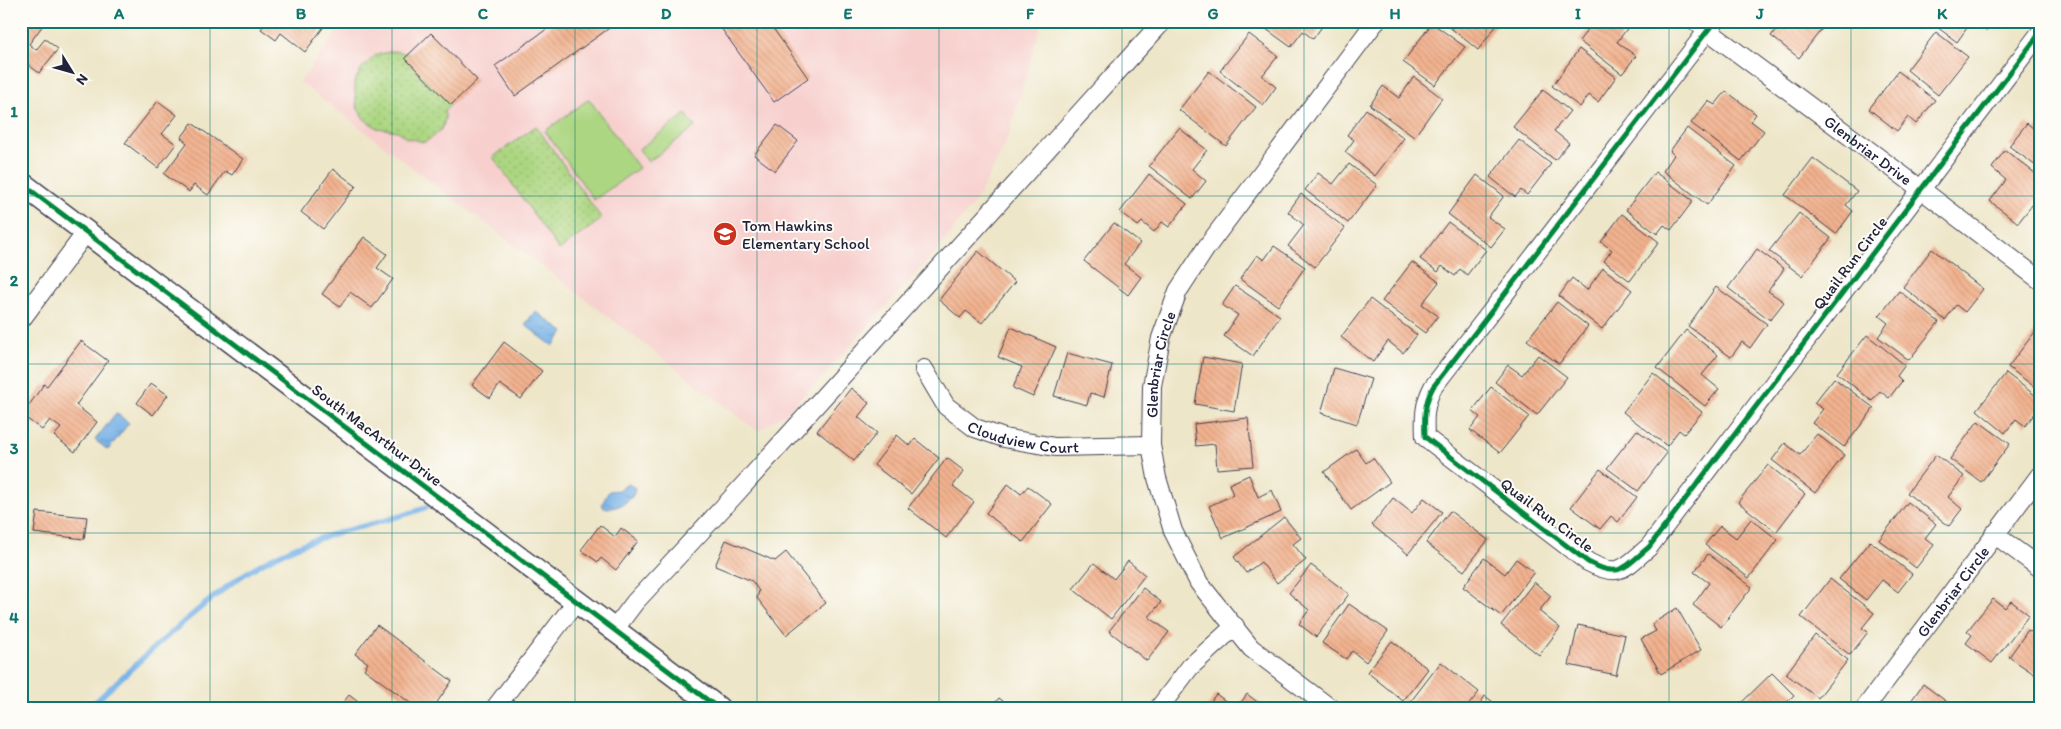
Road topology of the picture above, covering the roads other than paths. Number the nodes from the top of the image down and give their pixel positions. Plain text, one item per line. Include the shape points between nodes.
1 (1163, 21) edge
2 (1376, 21) edge
3 (1706, 24) edge
4 (2040, 33) edge
5 (21, 183) edge
6 (1922, 190) junction
7 (87, 231) junction
8 (2040, 280) edge
9 (21, 320) edge
10 (924, 369) dead end
11 (1151, 445) junction
12 (2040, 475) edge
13 (1994, 534) junction
14 (2040, 568) edge
15 (576, 602) junction
16 (1235, 626) junction
17 (614, 630) junction
18 (494, 708) edge
19 (718, 708) edge
20 (1159, 708) edge
21 (1330, 708) edge
22 (1864, 708) edge

1 - 17 street via 635,602
2 - 11 street, Glenbriar Circle via 1206,248 1178,291 1161,338 1152,386
3 - 6 street, Glenbriar Drive
3 - 6 street, Quail Run Circle via 1433,387 1424,411 1425,437 1581,556 1604,570 1613,572 1626,568 1649,547
4 - 6 street, Quail Run Circle
5 - 7 street, South MacArthur Drive
6 - 8 street, Glenbriar Drive
7 - 9 street
7 - 15 street, South MacArthur Drive
10 - 11 street, Cloudview Court via 946,406 975,428 1004,438 1055,447
11 - 16 street, Glenbriar Circle via 1173,531 1199,583
12 - 13 street, Glenbriar Circle
13 - 14 street
13 - 22 street, Glenbriar Circle
15 - 17 street, South MacArthur Drive
15 - 18 street
16 - 20 street via 1190,667
16 - 21 street, Glenbriar Circle via 1251,648
17 - 19 street, South MacArthur Drive

